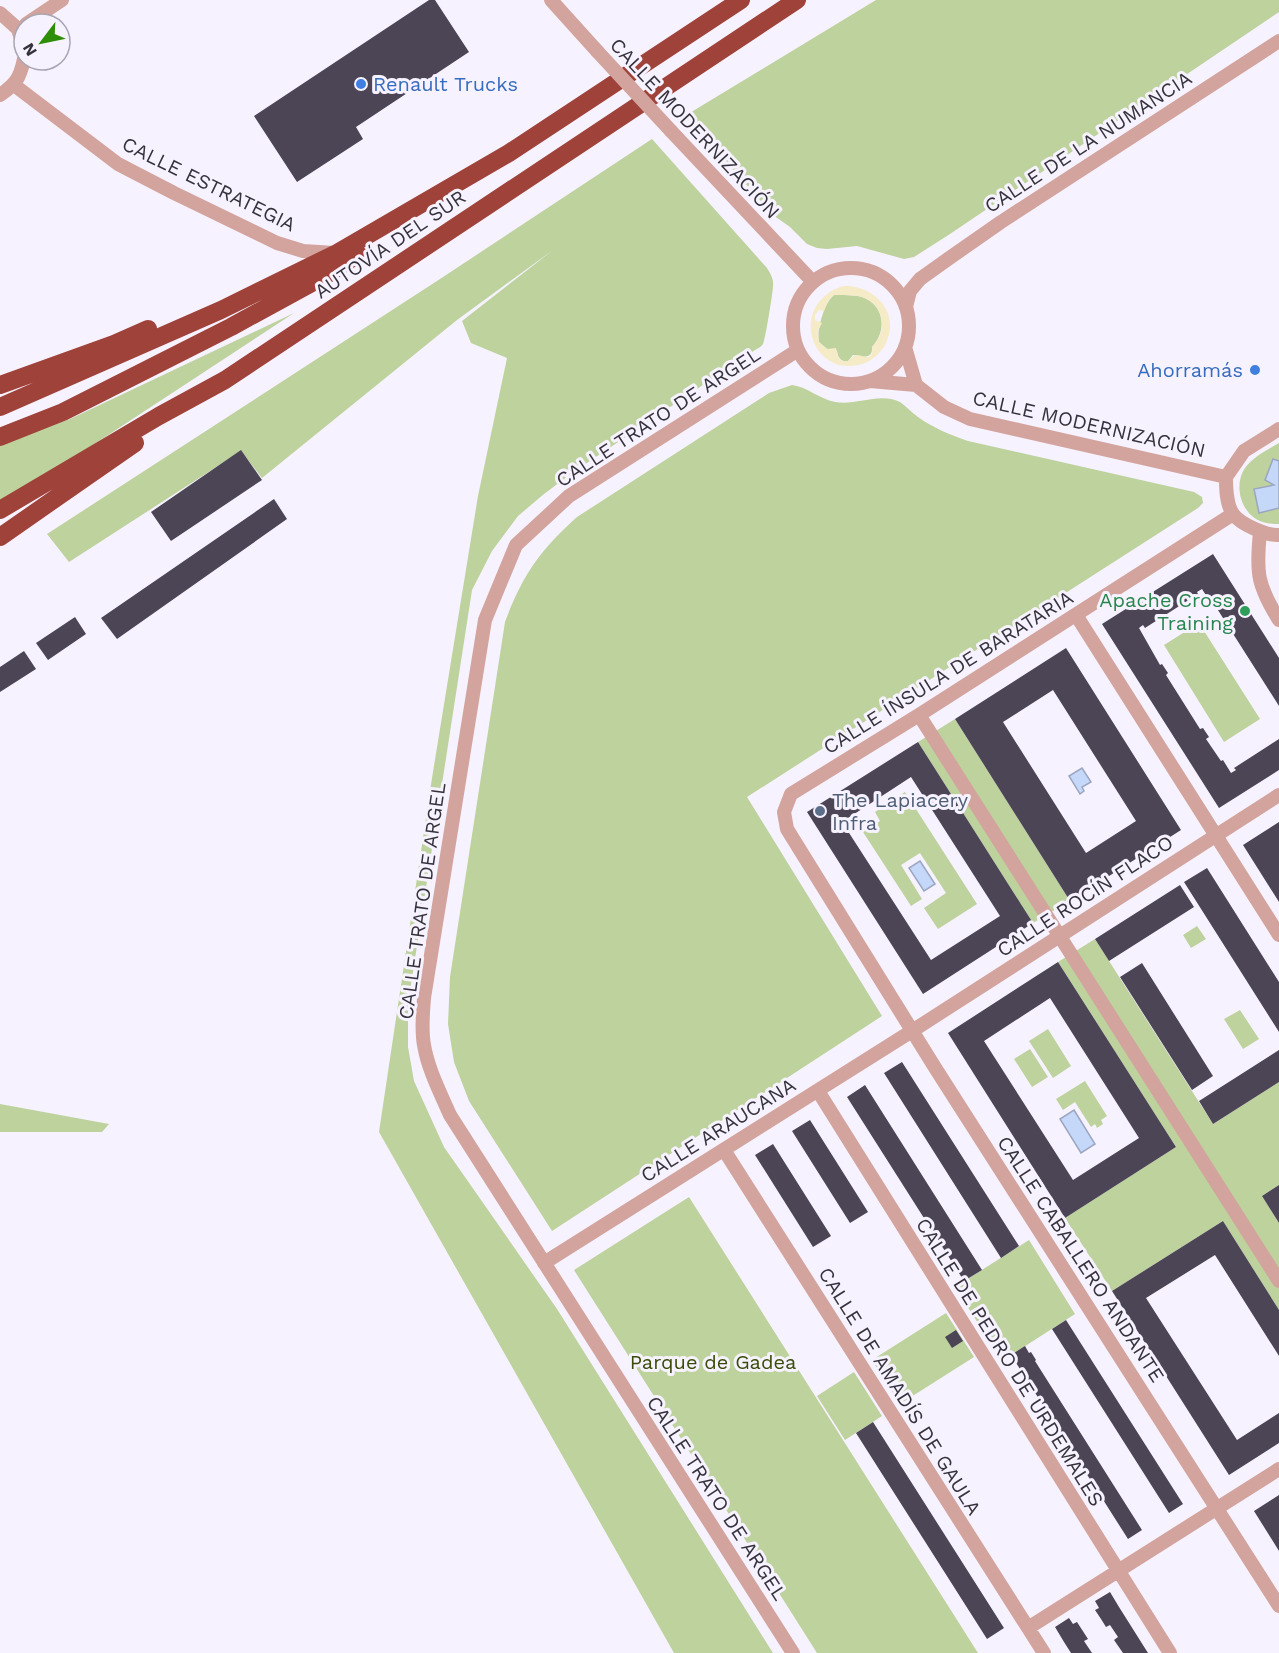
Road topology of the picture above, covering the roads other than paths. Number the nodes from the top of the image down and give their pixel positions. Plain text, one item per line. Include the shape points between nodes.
1 (62, 0) edge
2 (551, 0) edge
3 (741, 0) edge
4 (797, 0) edge
5 (44, 12) edge
6 (1279, 41) edge
7 (20, 72) edge
8 (14, 85) junction
9 (0, 95) edge
10 (509, 153) junction
11 (337, 253) junction
12 (287, 278) junction
13 (920, 279) junction
14 (813, 282) junction
15 (888, 282) junction
16 (906, 307) junction
17 (905, 347) junction
18 (798, 350) junction
19 (225, 380) junction
20 (870, 381) junction
21 (0, 385) edge
22 (916, 385) junction
23 (0, 407) edge
24 (1279, 429) edge
25 (0, 437) edge
26 (1226, 477) junction
27 (76, 485) junction
28 (0, 510) edge
29 (1233, 514) junction
30 (0, 528) edge
31 (1260, 532) junction
32 (1279, 535) edge
33 (0, 537) edge
34 (1076, 615) junction
35 (1279, 620) edge
36 (919, 715) junction
37 (1279, 795) edge
38 (784, 812) joint
39 (1215, 836) junction
40 (1279, 935) edge
41 (1059, 936) junction
42 (912, 1031) junction
43 (818, 1091) junction
44 (724, 1150) junction
45 (544, 1263) junction
46 (1279, 1281) edge
47 (1279, 1469) edge
48 (1217, 1509) junction
49 (1118, 1572) junction
50 (1279, 1606) edge
51 (1028, 1628) junction
52 (793, 1653) edge
53 (1044, 1653) edge
54 (1170, 1653) edge

1 - 5 street
2 - 14 street, CALLE MODERNIZACIÓN, bridge
3 - 10 highway, AUTOVÍA DEL SUR
4 - 19 highway, AUTOVÍA DEL SUR
6 - 13 street, CALLE DE LA NUMANCIA
7 - 8 street
8 - 9 street
8 - 11 street, CALLE ESTRATEGIA via 118,164 277,243 303,251
10 - 11 highway, AUTOVÍA DEL SUR
10 - 25 highway via 318,279 63,412
11 - 12 highway, AUTOVÍA DEL SUR
12 - 21 highway via 242,288 114,344
12 - 23 highway, AUTOVÍA DEL SUR
13 - 15 street, CALLE DE LA NUMANCIA
13 - 16 street, CALLE DE LA NUMANCIA via 910,291
14 - 15 street via 843,268 859,268
14 - 18 street via 794,313 793,332
15 - 16 street
16 - 17 street via 909,327
17 - 20 street via 891,368
17 - 22 street
18 - 20 street via 807,364 828,379 853,384
18 - 45 street, CALLE TRATO DE ARGEL via 569,496 516,544 485,620 424,998 423,1044 450,1115
19 - 27 highway
19 - 28 highway, AUTOVÍA DEL SUR
20 - 22 street
22 - 26 street, CALLE MODERNIZACIÓN via 944,407 970,419
24 - 26 street via 1244,451
26 - 29 street
27 - 30 highway
27 - 33 highway
29 - 31 street
29 - 34 street, CALLE ÍNSULA DE BARATARIA
31 - 32 street
31 - 35 street via 1257,556 1262,590
34 - 36 street, CALLE ÍNSULA DE BARATARIA
34 - 39 street
36 - 38 street, CALLE ÍNSULA DE BARATARIA via 791,794
36 - 41 street
37 - 39 street, CALLE ROCÍN FLACO
38 - 42 street, CALLE CABALLERO ANDANTE via 787,830
39 - 40 street
39 - 41 street, CALLE ROCÍN FLACO
41 - 42 street, CALLE ROCÍN FLACO
41 - 46 street
42 - 43 street, CALLE ARAUCANA
42 - 48 street, CALLE CABALLERO ANDANTE
43 - 44 street, CALLE ARAUCANA
43 - 49 street, CALLE DE PEDRO DE URDEMALES
44 - 45 street, CALLE ARAUCANA
44 - 51 street, CALLE DE AMADÍS DE GAULA
45 - 52 street, CALLE TRATO DE ARGEL
47 - 48 street
48 - 49 street
48 - 50 street, CALLE CABALLERO ANDANTE
49 - 51 street
49 - 54 street, CALLE DE PEDRO DE URDEMALES
51 - 53 street, CALLE DE AMADÍS DE GAULA

